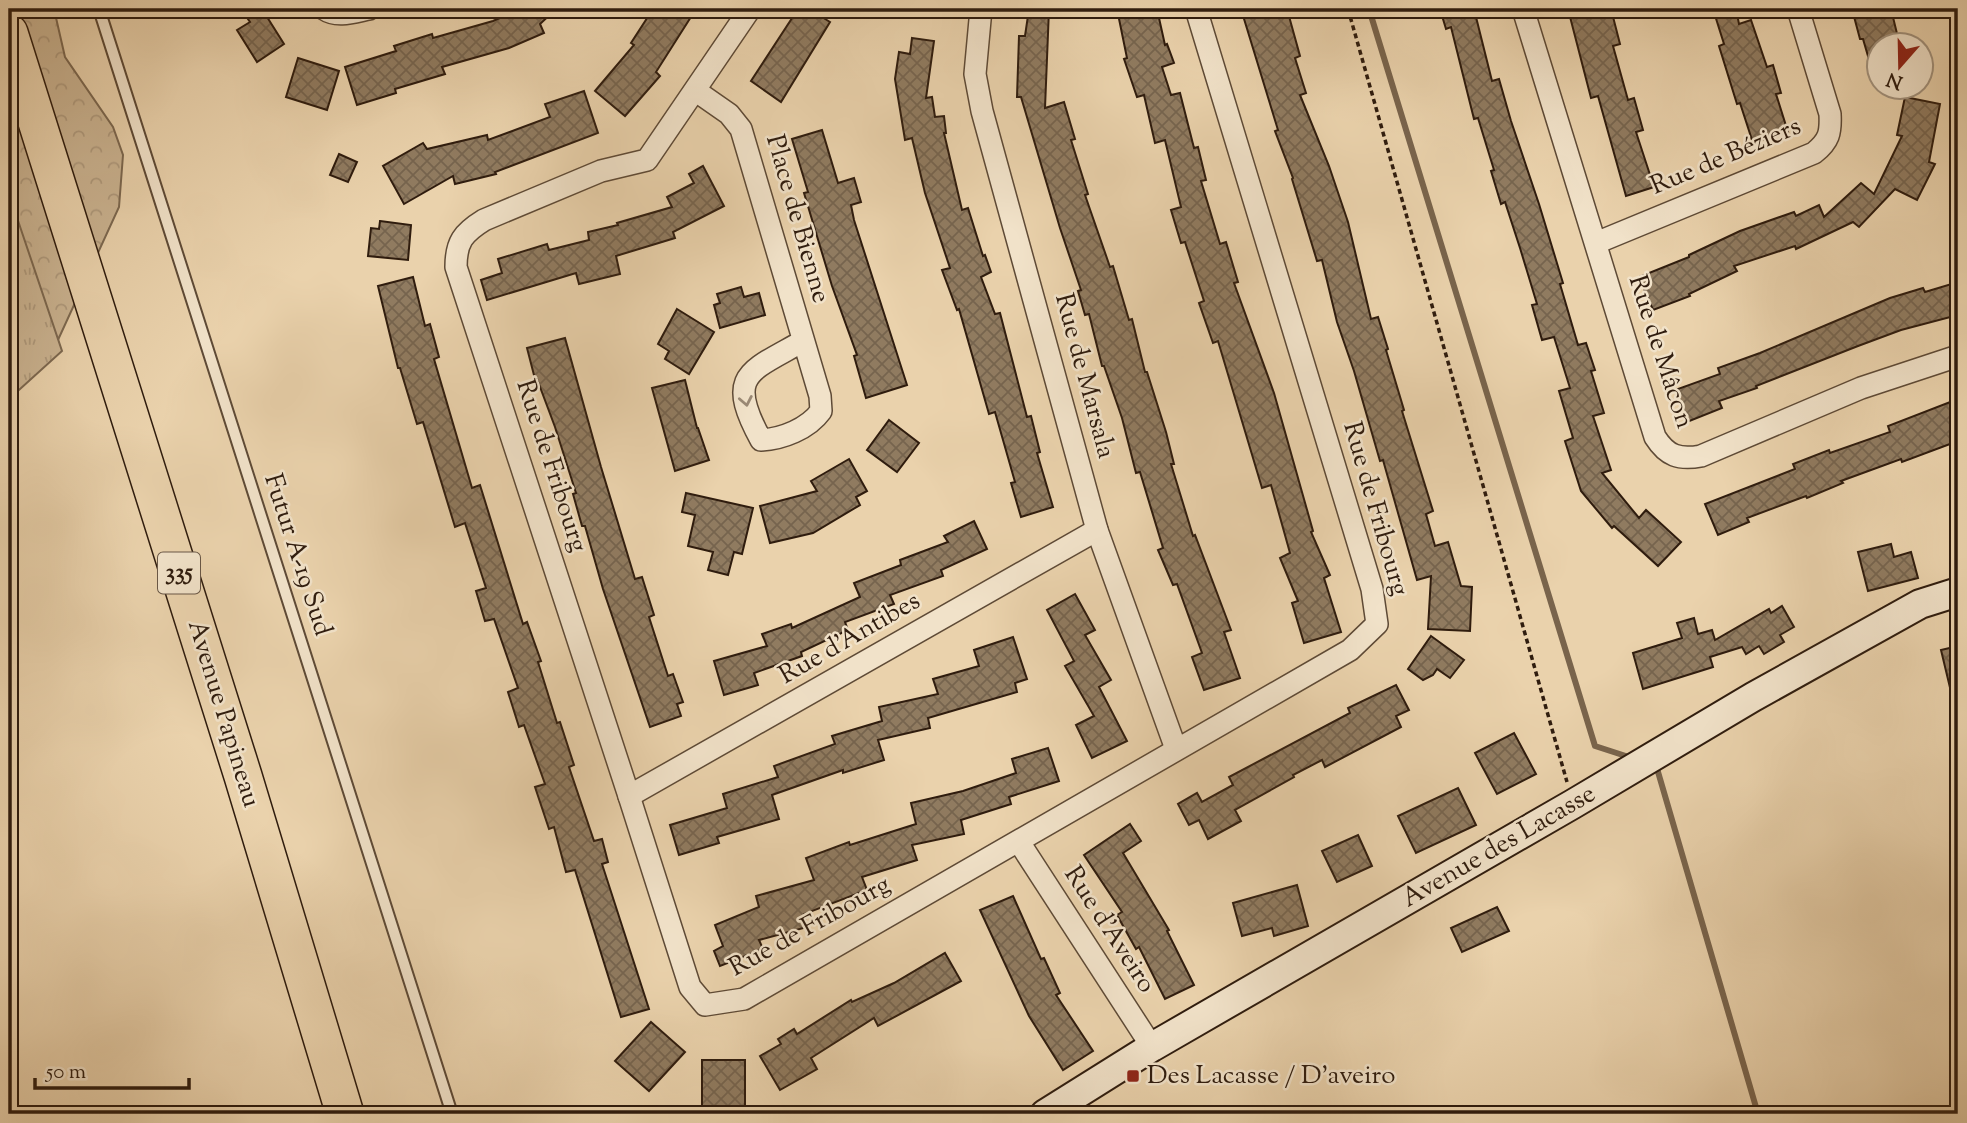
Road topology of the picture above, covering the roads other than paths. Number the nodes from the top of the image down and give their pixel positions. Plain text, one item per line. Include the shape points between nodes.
1 (99, 9) edge
2 (324, 9) edge
3 (369, 9) edge
4 (750, 9) edge
5 (981, 9) edge
6 (1195, 9) edge
7 (1523, 9) edge
8 (1798, 9) edge
9 (9, 33) edge
10 (696, 91) junction
11 (1595, 243) junction
12 (803, 341) junction
13 (1958, 356) edge
14 (1097, 530) junction
15 (1958, 592) edge
16 (1176, 749) junction
17 (629, 796) junction
18 (1020, 842) junction
19 (1152, 1047) junction
20 (345, 1114) edge
21 (452, 1114) edge
22 (1045, 1114) edge

1 - 21 lane, Futur A-19 Sud
2 - 3 street via 331,14
4 - 10 street, Rue de Fribourg
5 - 14 street, Rue de Marsala via 975,74 982,111
6 - 16 street, Rue de Fribourg via 1372,589 1377,624 1350,650
7 - 11 street, Rue de Mâcon
8 - 11 street, Rue de Béziers via 1830,114 1826,144 1814,153
9 - 20 highway, Avenue Papineau / 335
10 - 12 street, Place de Bienne via 729,114 741,129
10 - 17 street, Rue de Fribourg via 647,160 601,171 484,220 467,230 456,251 456,267
11 - 13 street, Rue de Mâcon via 1655,437 1673,456 1701,456 1861,388
12 -> 12 street, Place de Bienne via 755,368 744,380 743,395 761,440 777,439 814,420 821,411
14 - 16 street, Rue de Marsala
14 - 17 street, Rue d'Antibes
15 - 19 street, Avenue des Lacasse via 1920,604 1754,697
16 - 18 street, Rue de Fribourg
17 - 18 street, Rue de Fribourg via 690,987 705,1005 744,999
18 - 19 street, Rue d'Aveiro
19 - 22 street, Avenue des Lacasse

